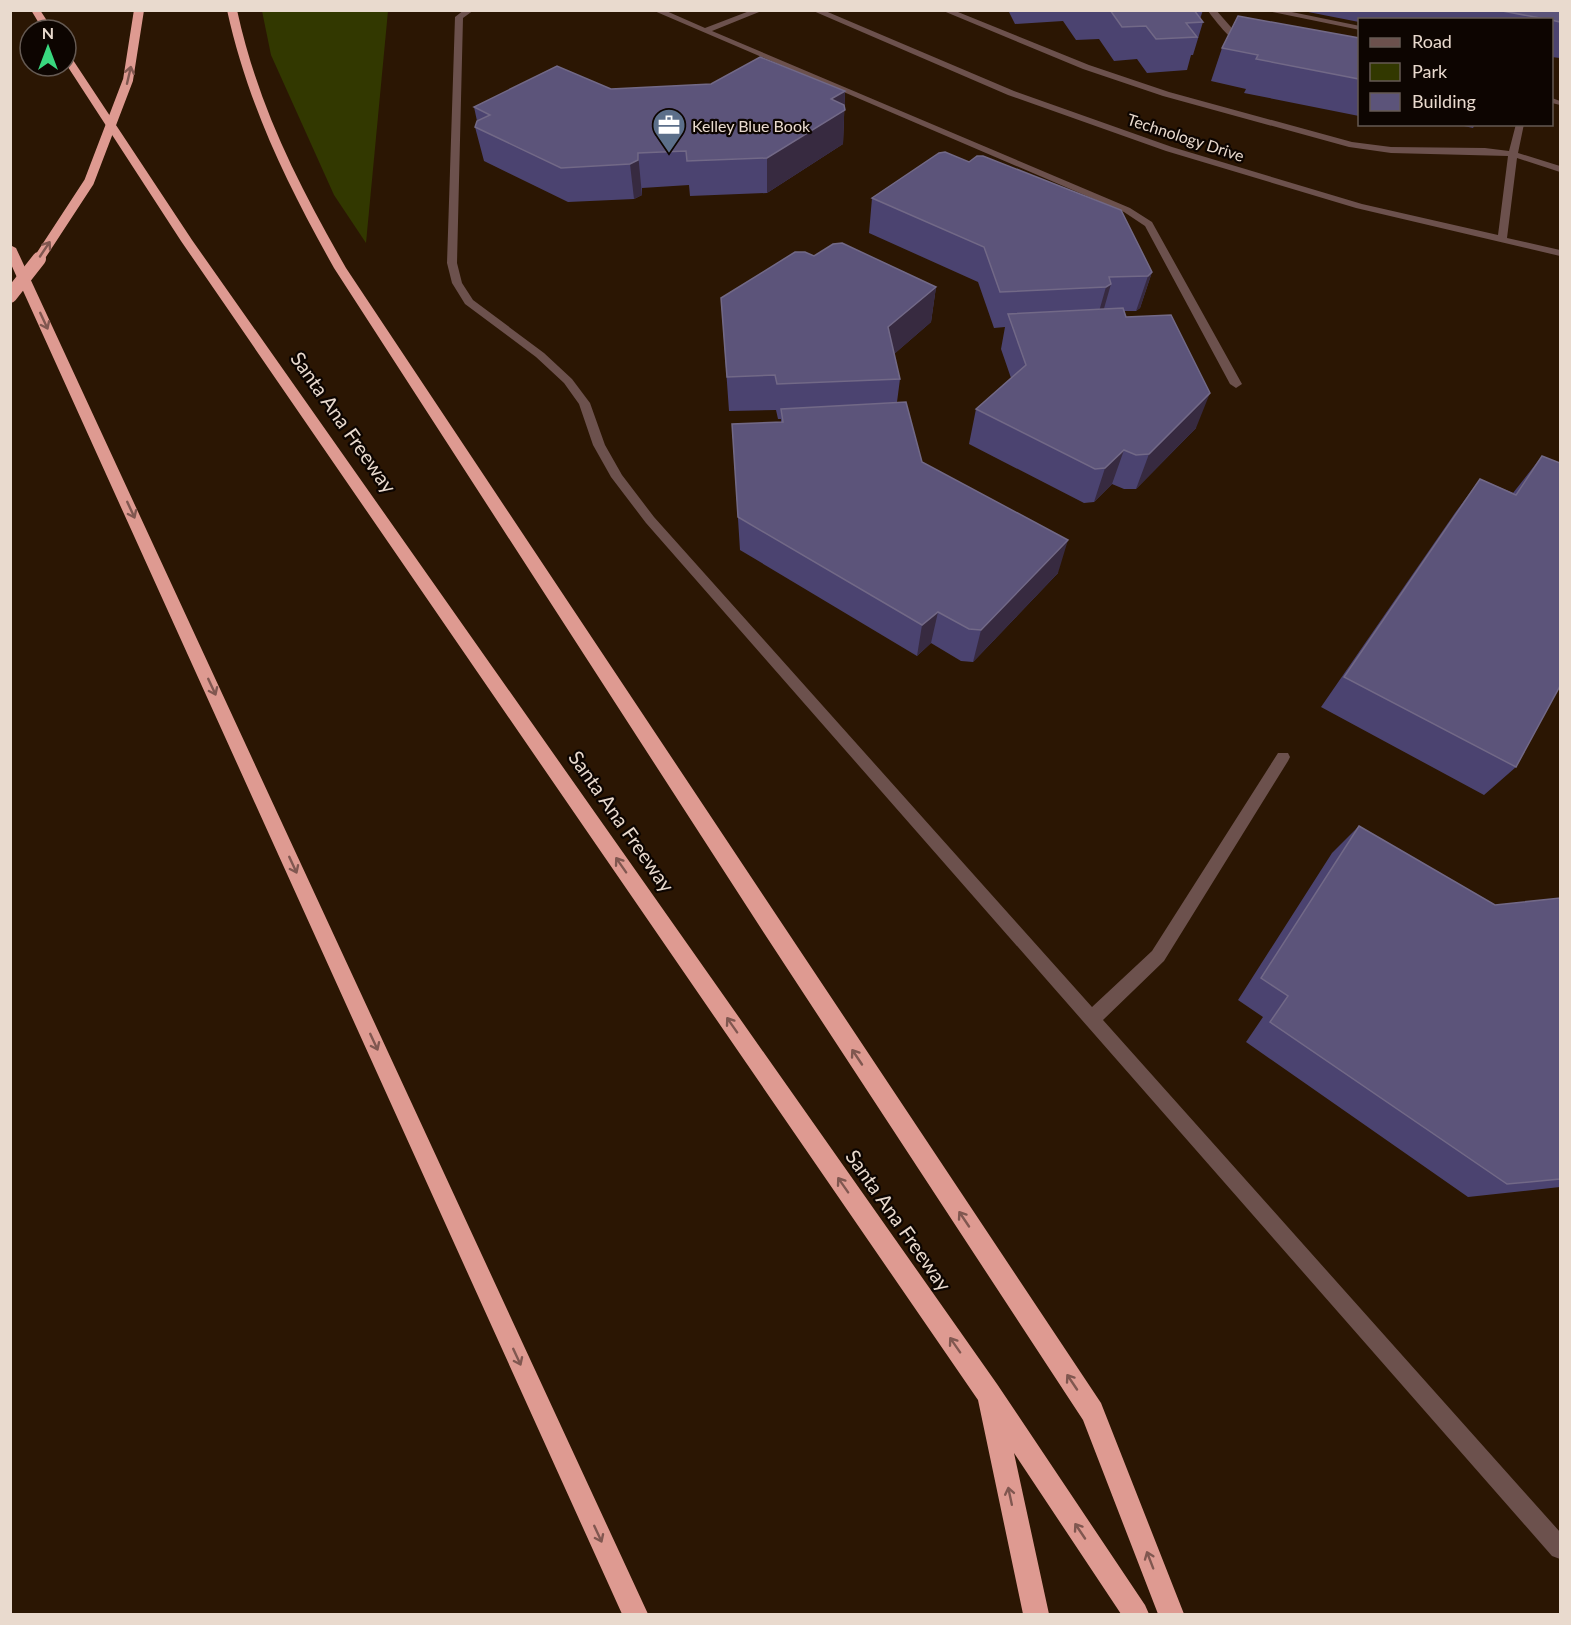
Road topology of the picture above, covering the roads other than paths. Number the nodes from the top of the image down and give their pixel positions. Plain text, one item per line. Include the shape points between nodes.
1 (140, 10) edge
2 (232, 10) edge
3 (471, 10) edge
4 (656, 10) edge
5 (760, 10) edge
6 (815, 10) edge
7 (945, 10) edge
8 (1210, 10) edge
9 (1268, 10) edge
10 (1358, 28) edge
11 (704, 31) junction
12 (1253, 45) edge
13 (78, 75) edge
14 (1520, 126) edge
15 (1514, 154) junction
16 (1560, 169) edge
17 (1502, 239) junction
18 (10, 249) edge
19 (1560, 253) edge
20 (10, 296) edge
21 (1236, 384) dead end
22 (1283, 757) dead end
23 (1091, 1020) junction
24 (988, 1393) junction
25 (1560, 1548) edge
26 (635, 1614) edge
27 (1036, 1614) edge
28 (1136, 1614) edge
29 (1171, 1614) edge

20 -> 1 highway, bridge via 89,182 128,80
29 -> 2 highway via 1092,1412 340,268 291,182 259,111
3 - 23 street via 459,17 452,263 457,283 469,302 568,381 584,403 599,445 617,477 650,520
4 - 11 street
5 - 11 street
6 - 17 street, Technology Drive via 1011,93 1169,150 1359,206
7 - 15 street via 1086,67 1166,94 1352,145
8 - 12 street via 1234,36
9 - 10 street
11 - 21 street via 1127,210 1149,224
24 -> 13 highway, Santa Ana Freeway via 187,241
14 - 15 street
15 - 16 street
15 - 17 street
17 - 19 street, Technology Drive
18 -> 26 highway
22 - 23 street via 1158,956
23 - 25 street
27 -> 24 highway
28 -> 24 highway, Santa Ana Freeway

